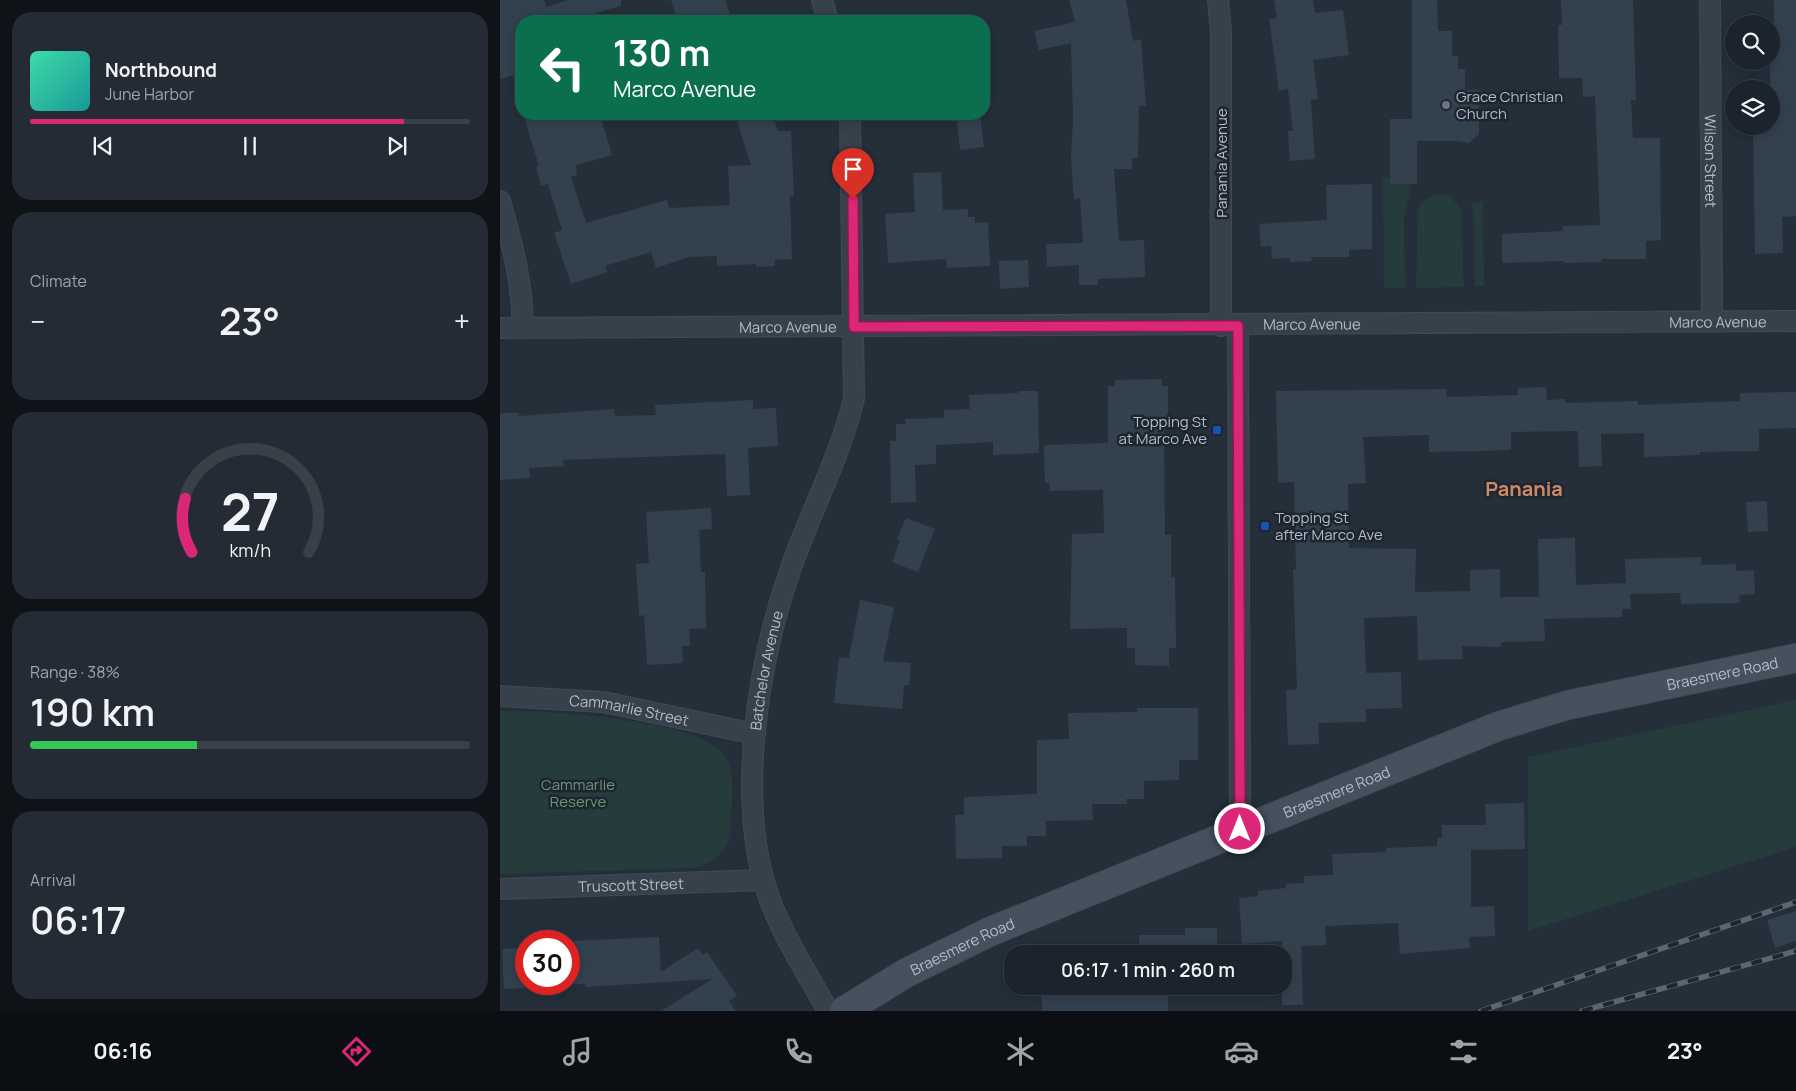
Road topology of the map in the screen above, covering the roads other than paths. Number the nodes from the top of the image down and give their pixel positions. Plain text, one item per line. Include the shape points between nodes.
1 (822, 0) edge
2 (1218, 0) edge
3 (1710, 0) edge
4 (826, 15) edge
5 (850, 120) edge
6 (500, 201) edge
7 (1796, 321) edge
8 (1712, 322) junction
9 (1230, 326) junction
10 (854, 327) junction
11 (500, 328) edge
12 (522, 328) junction
13 (1796, 658) edge
14 (500, 696) edge
15 (755, 734) junction
16 (1240, 829) junction
17 (763, 880) junction
18 (500, 889) edge
19 (828, 1011) edge
20 (844, 1011) edge

1 - 4 street
2 - 9 street, Panania Avenue
3 - 8 street, Wilson Street
5 - 10 street, Batchelor Avenue
6 - 12 street via 518,265
7 - 8 street, Marco Avenue
8 - 9 street, Marco Avenue
9 - 10 street, Marco Avenue
9 - 16 street, Panania Avenue
10 - 12 street, Marco Avenue
10 - 15 street, Batchelor Avenue via 854,398 849,420 780,602 761,680
11 - 12 street, Marco Avenue
13 - 16 street, Braesmere Road via 1532,715
14 - 15 street, Cammarlie Street via 603,702
15 - 17 street, Batchelor Avenue via 753,812
16 - 20 street, Braesmere Road via 988,932 906,973
17 - 18 street, Truscott Street
17 - 19 street, Batchelor Avenue via 774,911

